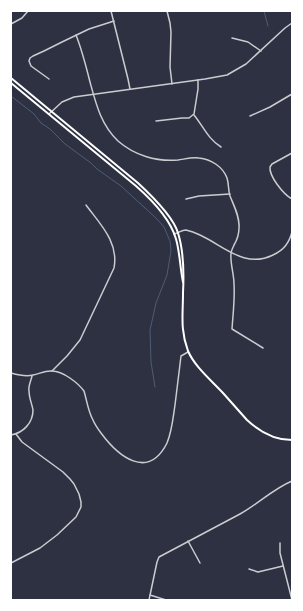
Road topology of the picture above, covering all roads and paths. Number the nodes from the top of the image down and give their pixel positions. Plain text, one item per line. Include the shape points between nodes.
1 (28, 11) edge
2 (111, 11) edge
3 (167, 11) edge
4 (114, 21) junction
5 (292, 23) edge
6 (11, 24) edge
7 (76, 35) junction
8 (232, 38) dead end
9 (261, 51) junction
10 (11, 78) edge
11 (49, 78) dead end
12 (198, 80) junction
13 (11, 83) edge
14 (172, 84) junction
15 (130, 89) junction
16 (93, 94) junction
17 (292, 94) edge
18 (52, 111) junction
19 (49, 114) junction
20 (194, 114) junction
21 (250, 116) dead end
22 (156, 121) dead end
23 (221, 147) dead end
24 (292, 154) edge
25 (230, 194) junction
26 (292, 198) edge
27 (186, 199) dead end
28 (86, 205) dead end
29 (178, 232) junction
30 (292, 232) edge
31 (174, 234) junction
32 (231, 253) junction
33 (183, 285) junction
34 (263, 348) dead end
35 (189, 351) junction
36 (52, 371) junction
37 (11, 373) edge
38 (32, 376) junction
39 (16, 434) junction
40 (11, 435) edge
41 (292, 440) edge
42 (292, 481) edge
43 (188, 542) junction
44 (280, 543) dead end
45 (200, 562) dead end
46 (11, 563) edge
47 (283, 566) junction
48 (249, 569) dead end
49 (150, 595) junction
50 (149, 600) edge
51 (166, 600) edge
52 (292, 600) edge

1 - 6 street
2 - 4 street
3 - 14 street via 171,32
4 - 7 street
4 - 15 street
5 - 9 street
7 - 11 street via 30,58 30,66
7 - 16 street
8 - 9 street via 242,39
9 - 12 street via 227,75
10 - 18 main road
12 - 14 street
12 - 20 street
13 - 19 main road
14 - 15 street
15 - 16 street
16 - 18 street via 68,99
16 - 25 street via 97,110 118,141 140,155 160,160 209,160 223,171
17 - 21 street
18 - 19 street
18 - 29 main road via 145,189 167,214
19 - 31 main road via 145,194 164,216
20 - 22 street via 189,118
20 - 23 street via 211,140
24 - 26 street via 270,167 282,190
25 - 27 street
25 - 32 street via 240,223
28 - 36 street via 108,233 115,255 114,268 80,340
29 - 31 street
29 - 32 street via 186,230 212,241
29 - 33 main road via 184,271
30 - 32 street via 283,249 275,255 249,259
31 - 33 main road
32 - 34 street via 235,297 232,329
33 - 35 main road via 182,324
35 - 36 street via 181,356 169,437 157,456 144,462 127,459 116,450 92,420 84,391 71,379
35 - 41 main road via 206,376 250,424 265,434
36 - 38 street
37 - 38 street
38 - 39 street via 29,391 33,410 28,426
39 - 40 street
39 - 46 street via 22,442 70,479 80,494 81,507 76,517 58,535
42 - 43 street
43 - 45 street
43 - 49 street via 158,558
44 - 47 street
47 - 48 street via 258,572
47 - 52 street
49 - 50 street
49 - 51 street

